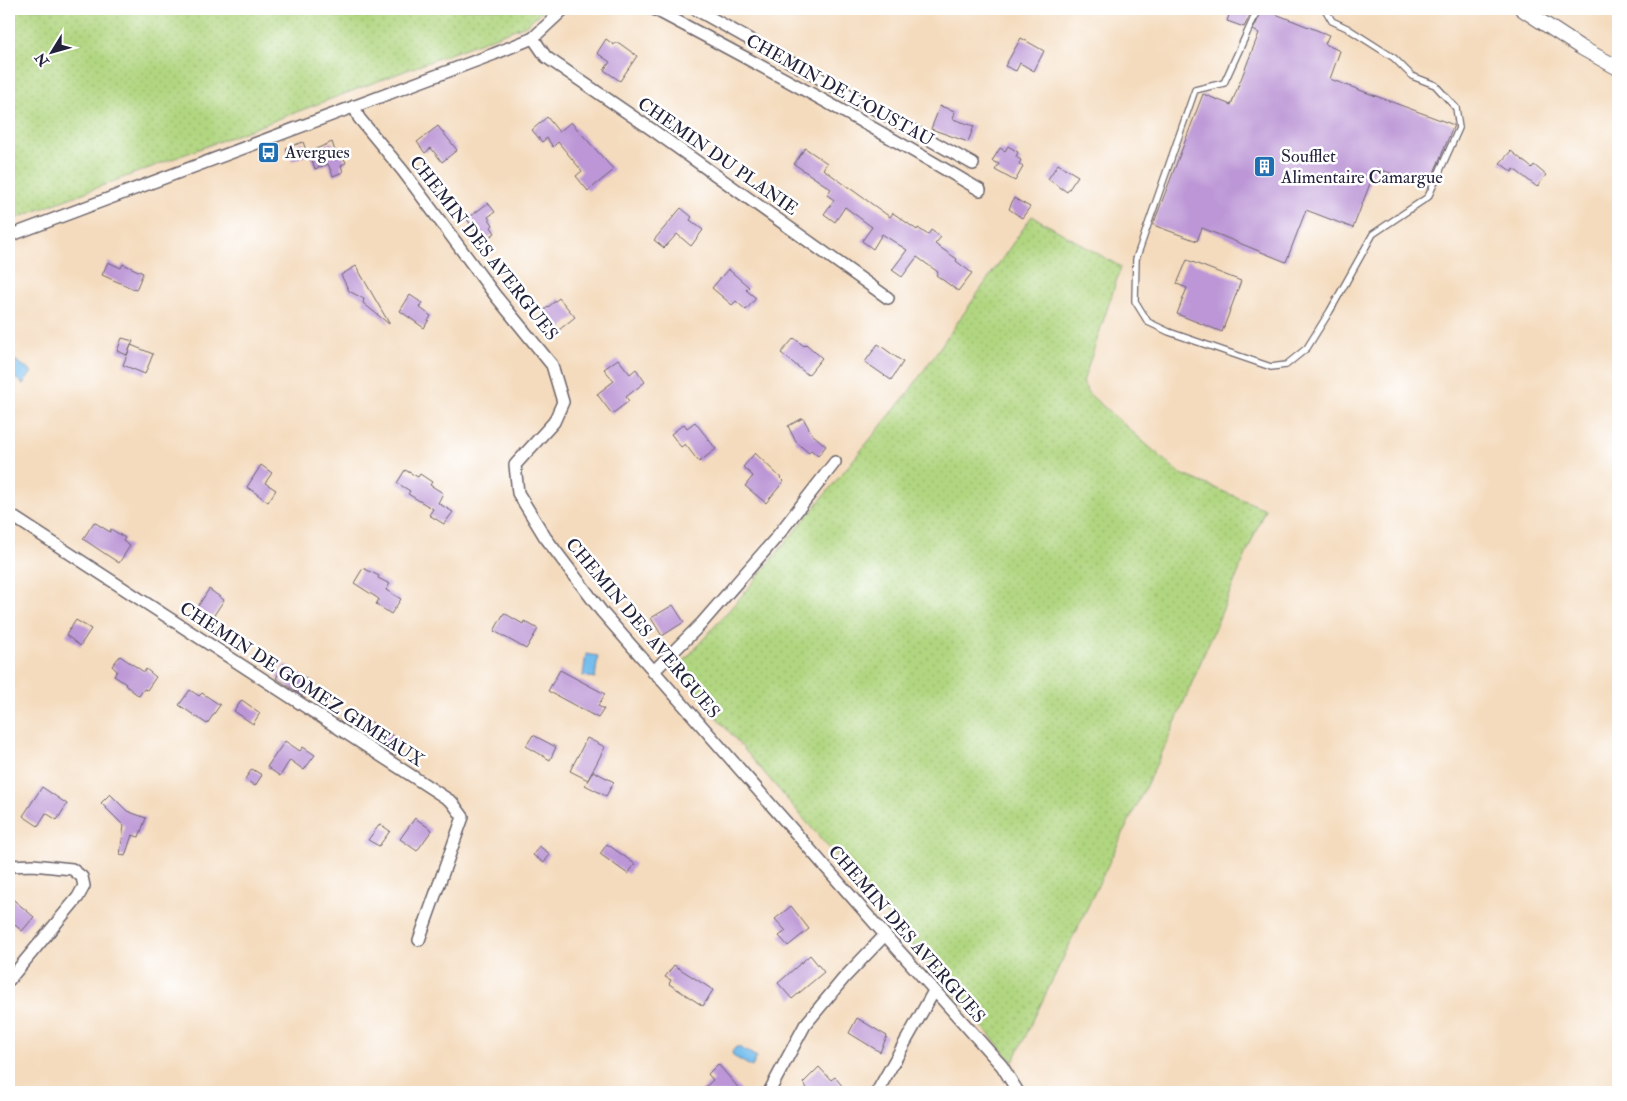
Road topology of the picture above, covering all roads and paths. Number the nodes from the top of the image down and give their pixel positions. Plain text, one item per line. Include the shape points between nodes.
1 (564, 9) edge
2 (654, 9) edge
3 (695, 9) edge
4 (1258, 9) edge
5 (1325, 9) edge
6 (1526, 10) edge
7 (533, 38) junction
8 (1618, 68) edge
9 (354, 106) junction
10 (973, 164) dead end
11 (980, 190) dead end
12 (9, 236) edge
13 (888, 298) dead end
14 (835, 462) dead end
15 (9, 514) edge
16 (653, 672) junction
17 (9, 866) edge
18 (885, 935) junction
19 (419, 940) dead end
20 (9, 980) edge
21 (934, 991) junction
22 (768, 1092) edge
23 (877, 1092) edge
24 (1018, 1092) edge

1 - 7 street
2 - 11 street, CHEMIN DE L'OUSTAU via 787,79
3 - 10 street
4 - 5 lane via 1224,83 1196,90 1136,259 1135,301 1148,322 1270,368 1286,365 1306,348 1373,234 1428,197 1459,128 1456,108 1434,85 1412,76 1394,58 1332,21
6 - 8 street via 1580,47
7 - 9 street
7 - 13 street, CHEMIN DU PLANIE via 546,57
9 - 12 street
9 - 16 street, CHEMIN DES AVERGUES via 359,118 552,365 563,402 554,422 515,465 518,493 545,537 590,597
14 - 16 street via 775,539 701,624
15 - 19 street, CHEMIN DE GOMEZ GIMEAUX via 452,802 463,817
16 - 18 street, CHEMIN DES AVERGUES
17 - 20 street via 72,869 82,877 84,886
18 - 21 street, CHEMIN DES AVERGUES
18 - 22 street via 805,1025
21 - 23 street
21 - 24 street, CHEMIN DES AVERGUES via 1002,1066

